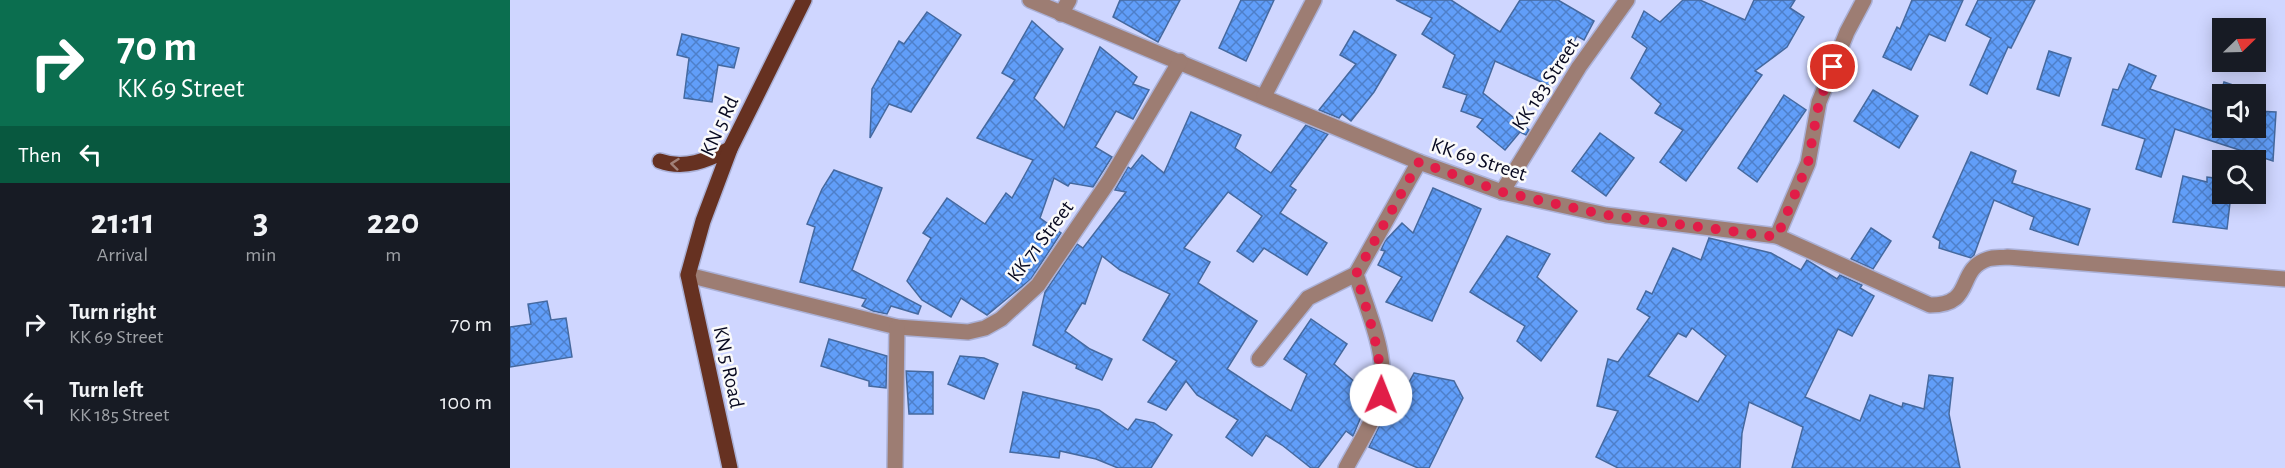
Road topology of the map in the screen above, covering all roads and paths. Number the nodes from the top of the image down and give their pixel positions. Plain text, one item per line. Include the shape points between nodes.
1 (804, 0) edge
2 (1030, 0) edge
3 (1069, 0) edge
4 (1314, 0) edge
5 (1627, 0) edge
6 (1864, 0) edge
7 (1061, 14) junction
8 (1180, 61) junction
9 (1264, 96) junction
10 (730, 149) junction
11 (660, 161) dead end
12 (1419, 162) junction
13 (1502, 192) junction
14 (1777, 237) junction
15 (1356, 274) junction
16 (688, 275) junction
17 (2285, 279) edge
18 (897, 327) junction
19 (1259, 359) dead end
20 (730, 468) edge
21 (895, 468) edge
22 (1346, 468) edge

1 - 10 main road, KN 5 Rd
2 - 7 street, KK 69 Street
3 - 7 street
4 - 9 street
5 - 13 street, KK 183 Street via 1579,67
6 - 14 street via 1819,102 1808,163
7 - 8 street, KK 69 Street
8 - 9 street, KK 69 Street
8 - 18 street, KK 71 Street via 1109,181 1038,285 1001,319 985,328 968,332
9 - 12 street, KK 69 Street
10 -> 11 main road via 689,165
10 - 16 main road, KN 5 Rd
12 - 13 street, KK 69 Street
12 - 15 street
13 - 14 street, KK 69 Street via 1606,215
14 - 17 street, KK 69 Street via 1930,305 1947,305 1959,296 1971,270 1988,259 2007,257
15 - 19 street via 1308,298
15 - 22 street via 1382,366 1381,395
16 - 18 street, KK 71 Street
16 - 20 main road, KN 5 Road
18 - 21 street

